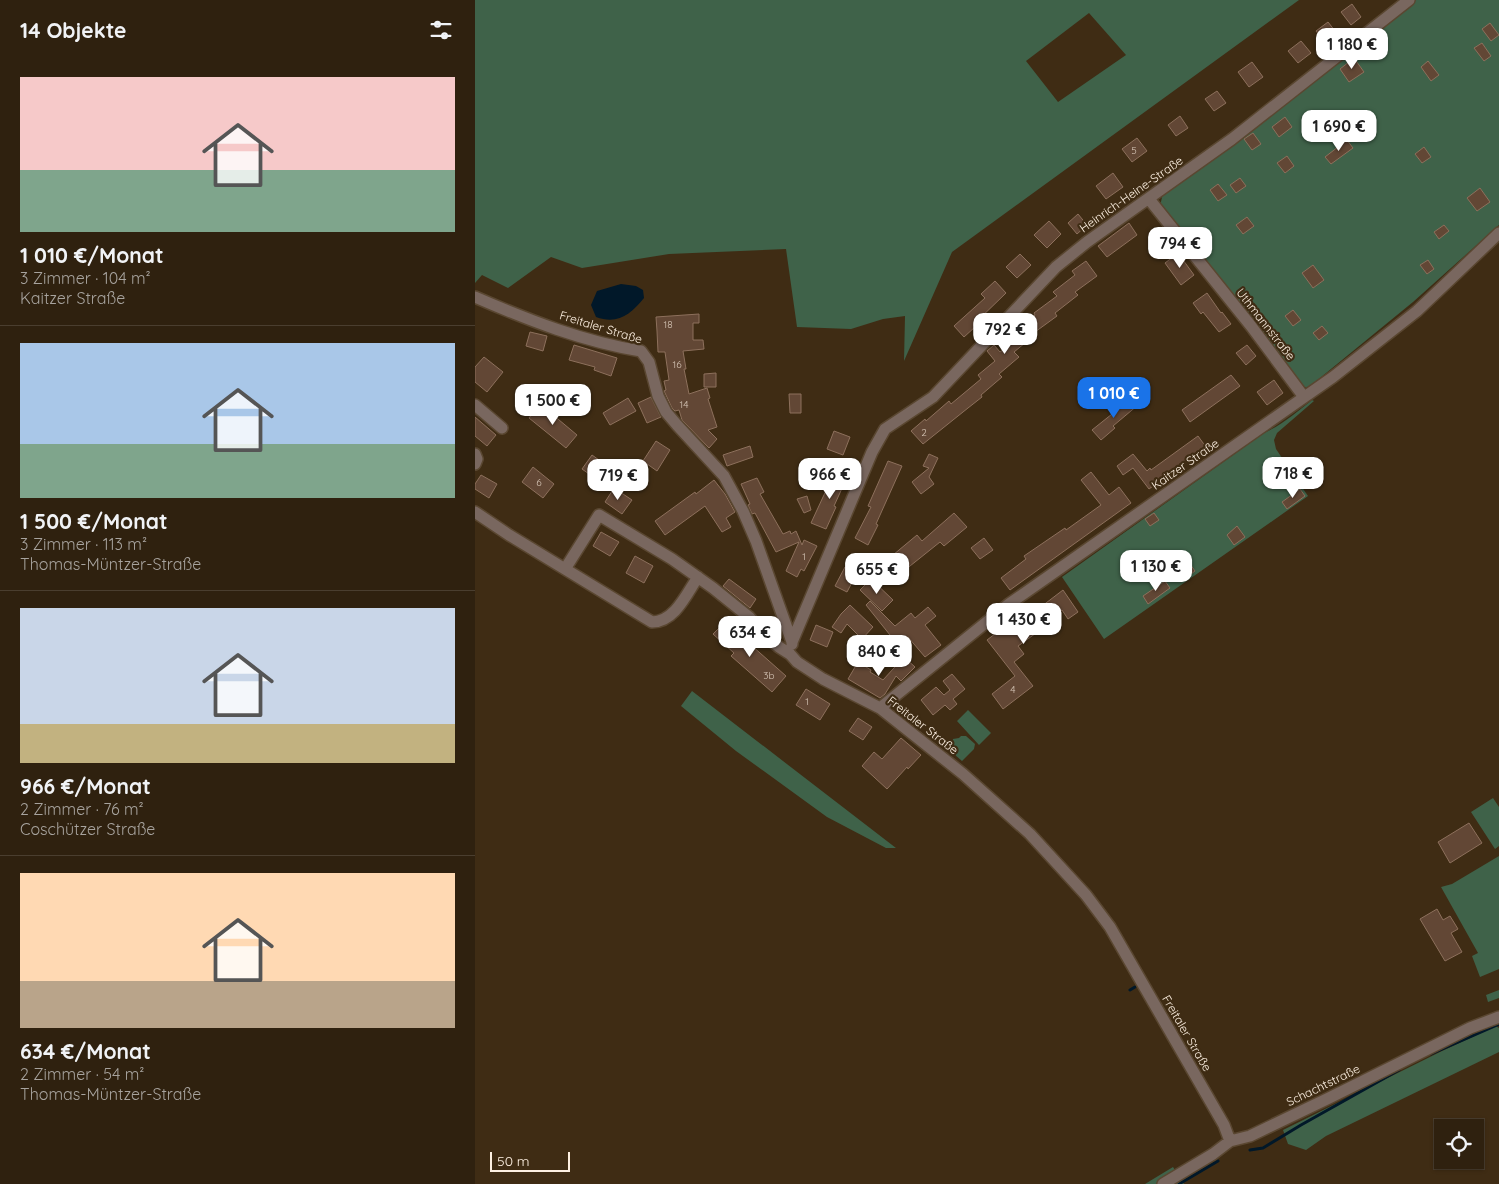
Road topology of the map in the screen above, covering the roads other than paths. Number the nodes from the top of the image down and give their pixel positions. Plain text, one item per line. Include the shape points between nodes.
1 (1409, 0) edge
2 (1149, 199) junction
3 (1499, 233) edge
4 (475, 297) edge
5 (1304, 396) junction
6 (475, 405) edge
7 (502, 428) dead end
8 (475, 454) edge
9 (475, 464) edge
10 (475, 512) edge
11 (565, 569) junction
12 (698, 577) junction
13 (792, 642) junction
14 (790, 654) junction
15 (880, 708) junction
16 (1499, 1017) edge
17 (1229, 1141) junction
18 (1163, 1184) edge

1 - 2 street, Heinrich-Heine-Straße via 1232,139
2 - 5 street, Uthmannstraße
2 - 13 street, Heinrich-Heine-Straße via 1056,266 933,397 885,429 872,452
3 - 5 street, Kaitzer Straße via 1417,311
4 - 13 street, Freitaler Straße via 571,334 641,351 649,362 666,412 724,476 743,511
5 - 15 street, Kaitzer Straße via 1009,604
6 - 7 street
8 - 9 street
10 - 11 street
11 - 12 street via 652,622 665,620 674,612
11 - 12 street via 599,515
12 - 14 street
13 - 14 street, Freitaler Straße
14 - 15 street, Freitaler Straße via 823,679
15 - 17 street, Freitaler Straße via 963,774 1030,834 1087,895 1160,1012 1224,1125
16 - 17 street, Schachtstraße via 1470,1028 1250,1136
17 - 18 street, Schachtstraße

